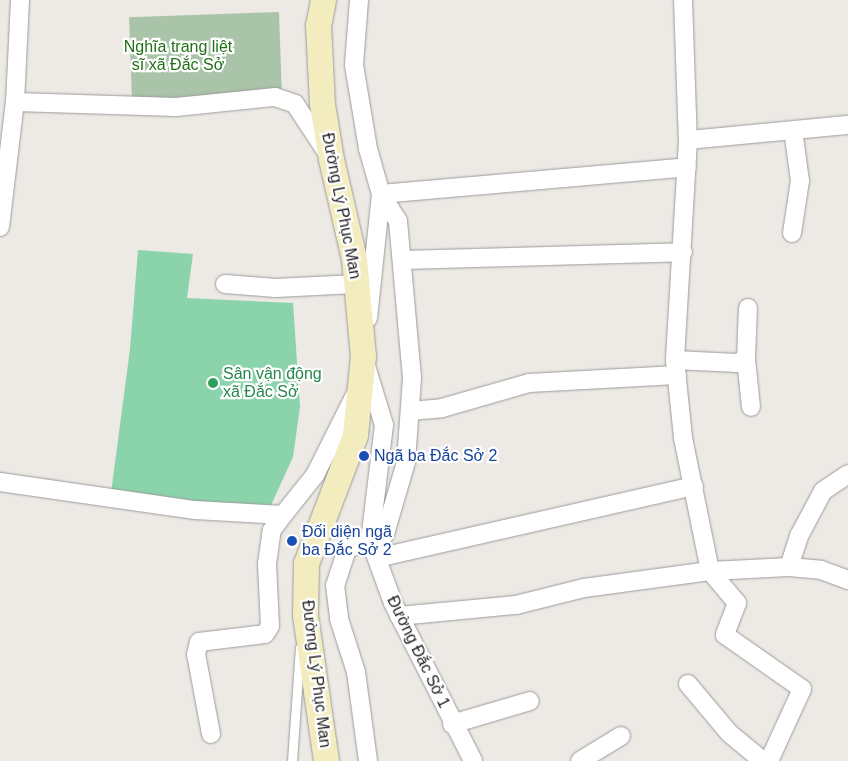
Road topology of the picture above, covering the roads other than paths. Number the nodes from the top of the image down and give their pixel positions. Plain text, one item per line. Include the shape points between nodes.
1 (20, 0) edge
2 (323, 0) edge
3 (359, 0) edge
4 (683, 0) edge
5 (15, 102) junction
6 (848, 124) edge
7 (793, 130) junction
8 (688, 140) junction
9 (331, 159) junction
10 (687, 167) junction
11 (381, 194) junction
12 (0, 228) edge
13 (792, 233) dead end
14 (683, 252) junction
15 (403, 260) junction
16 (225, 284) dead end
17 (356, 284) junction
18 (748, 308) dead end
19 (364, 356) junction
20 (746, 360) junction
21 (676, 367) junction
22 (361, 384) junction
23 (751, 407) dead end
24 (410, 411) junction
25 (848, 474) edge
26 (0, 482) edge
27 (694, 486) junction
28 (283, 515) junction
29 (370, 540) junction
30 (377, 558) junction
31 (789, 567) junction
32 (710, 571) junction
33 (848, 580) edge
34 (305, 615) junction
35 (399, 616) junction
36 (688, 684) dead end
37 (530, 700) dead end
38 (452, 724) junction
39 (211, 734) dead end
40 (621, 736) dead end
41 (292, 761) edge
42 (326, 761) edge
43 (368, 761) edge
44 (473, 761) edge
45 (580, 761) edge
46 (763, 761) edge
47 (769, 761) edge

1 - 5 street
2 - 9 main road, Đường Lý Phục Man via 318,57
3 - 11 street via 354,65 368,149
4 - 8 street
5 - 9 street via 176,107 275,97 294,104
5 - 12 street
6 - 7 street
7 - 8 street
7 - 13 street via 800,180
8 - 10 street
9 - 17 main road, Đường Lý Phục Man via 348,227
10 - 11 street
10 - 14 street
11 - 15 street via 398,221
11 - 19 street
14 - 15 street
14 - 21 street
15 - 24 street via 412,378
16 - 17 street via 276,288
17 - 19 main road, Đường Lý Phục Man
18 - 20 street
19 - 22 main road, Đường Lý Phục Man
19 - 29 street via 384,426
20 - 21 street
20 - 23 street
21 - 24 street via 529,383 442,408
21 - 27 street via 683,438
22 - 28 street via 315,475
22 - 34 main road, Đường Lý Phục Man via 355,434 306,563
24 - 29 street via 406,462 385,534
25 - 31 street via 823,491 799,536
26 - 28 street via 196,510
27 - 30 street
27 - 32 street
28 - 39 street via 272,530 267,564 270,626 265,634 199,642 196,654
29 - 30 street, Đường Đắc Sở 1
29 - 43 street via 347,549 336,585 340,619 356,672
30 - 35 street, Đường Đắc Sở 1
31 - 32 street
31 - 33 street via 821,570
32 - 35 street via 584,588 516,605
32 - 47 street via 737,603 725,635 802,689
34 - 41 lane via 297,667
34 - 42 main road, Đường Lý Phục Man
35 - 38 street, Đường Đắc Sở 1
36 - 46 street via 729,733
37 - 38 street
38 - 44 street, Đường Đắc Sở 1
40 - 45 street

